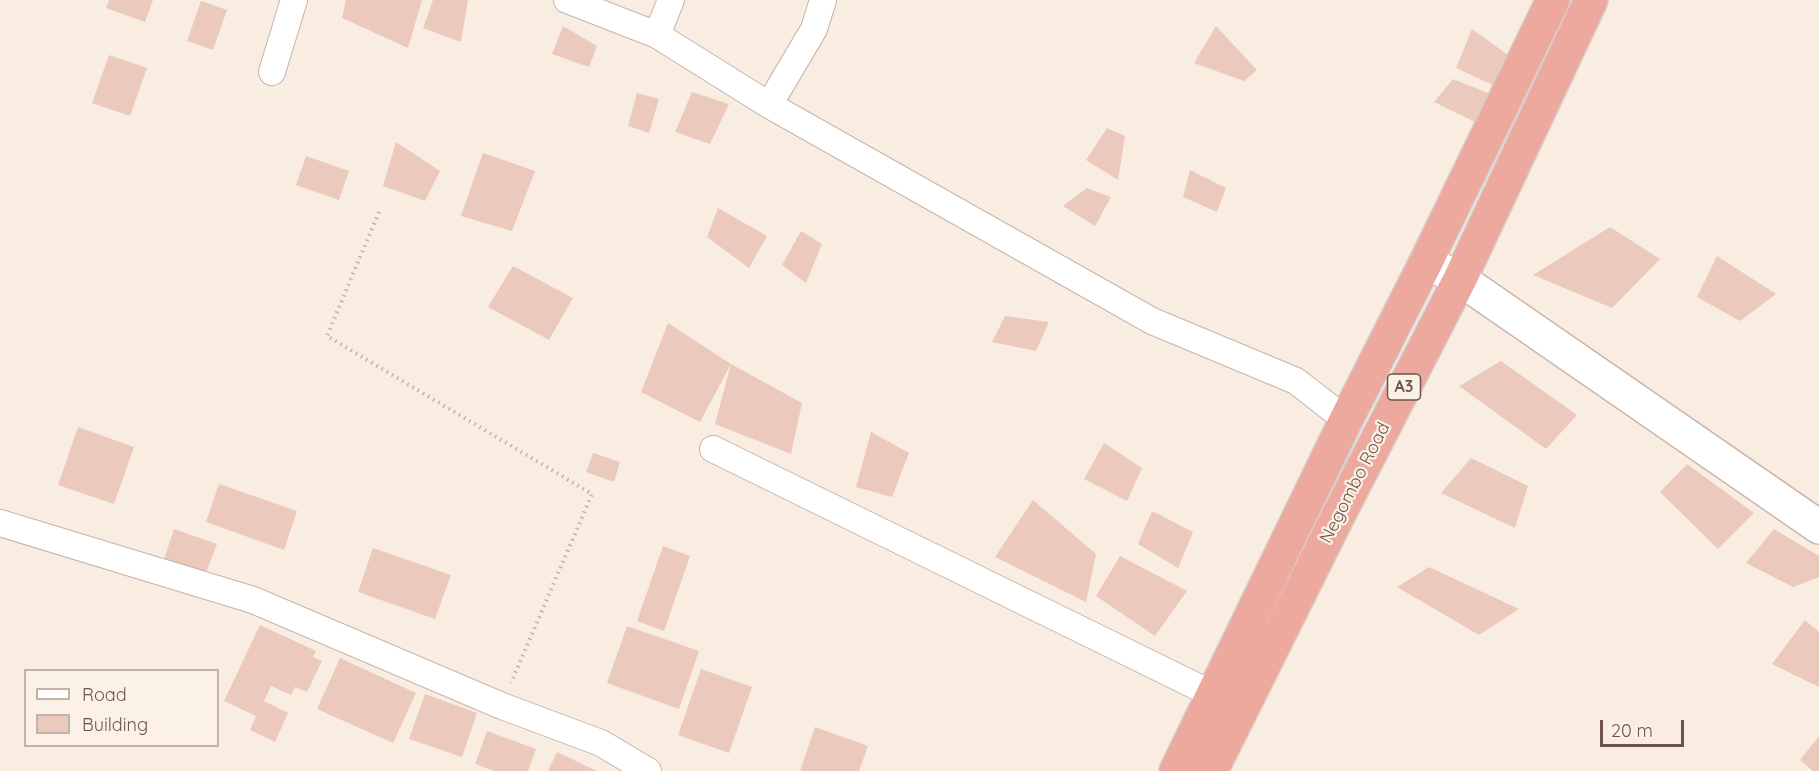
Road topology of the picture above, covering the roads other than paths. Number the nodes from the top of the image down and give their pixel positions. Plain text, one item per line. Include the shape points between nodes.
1 (294, 0) edge
2 (567, 0) edge
3 (671, 0) edge
4 (823, 0) edge
5 (1553, 0) edge
6 (1591, 0) edge
7 (657, 35) junction
8 (272, 72) dead end
9 (769, 105) junction
10 (1426, 262) junction
11 (1460, 279) junction
12 (1346, 420) junction
13 (713, 449) dead end
14 (0, 523) edge
15 (1819, 527) edge
16 (1212, 694) junction
17 (648, 771) edge
18 (1176, 771) edge
19 (1211, 771) edge

1 - 8 street
2 - 7 street
3 - 7 street
4 - 9 street via 814,29
5 - 10 highway, Negombo Road / A3
6 - 11 highway, Negombo Road / A3
7 - 9 street
9 - 12 street via 1152,321 1296,381
10 - 11 street
10 - 12 highway, Negombo Road / A3
11 - 15 street
11 - 19 highway, Negombo Road / A3
12 - 16 highway, Negombo Road / A3
13 - 16 street
14 - 17 street via 254,600 502,706 601,743
16 - 18 highway, Negombo Road / A3

